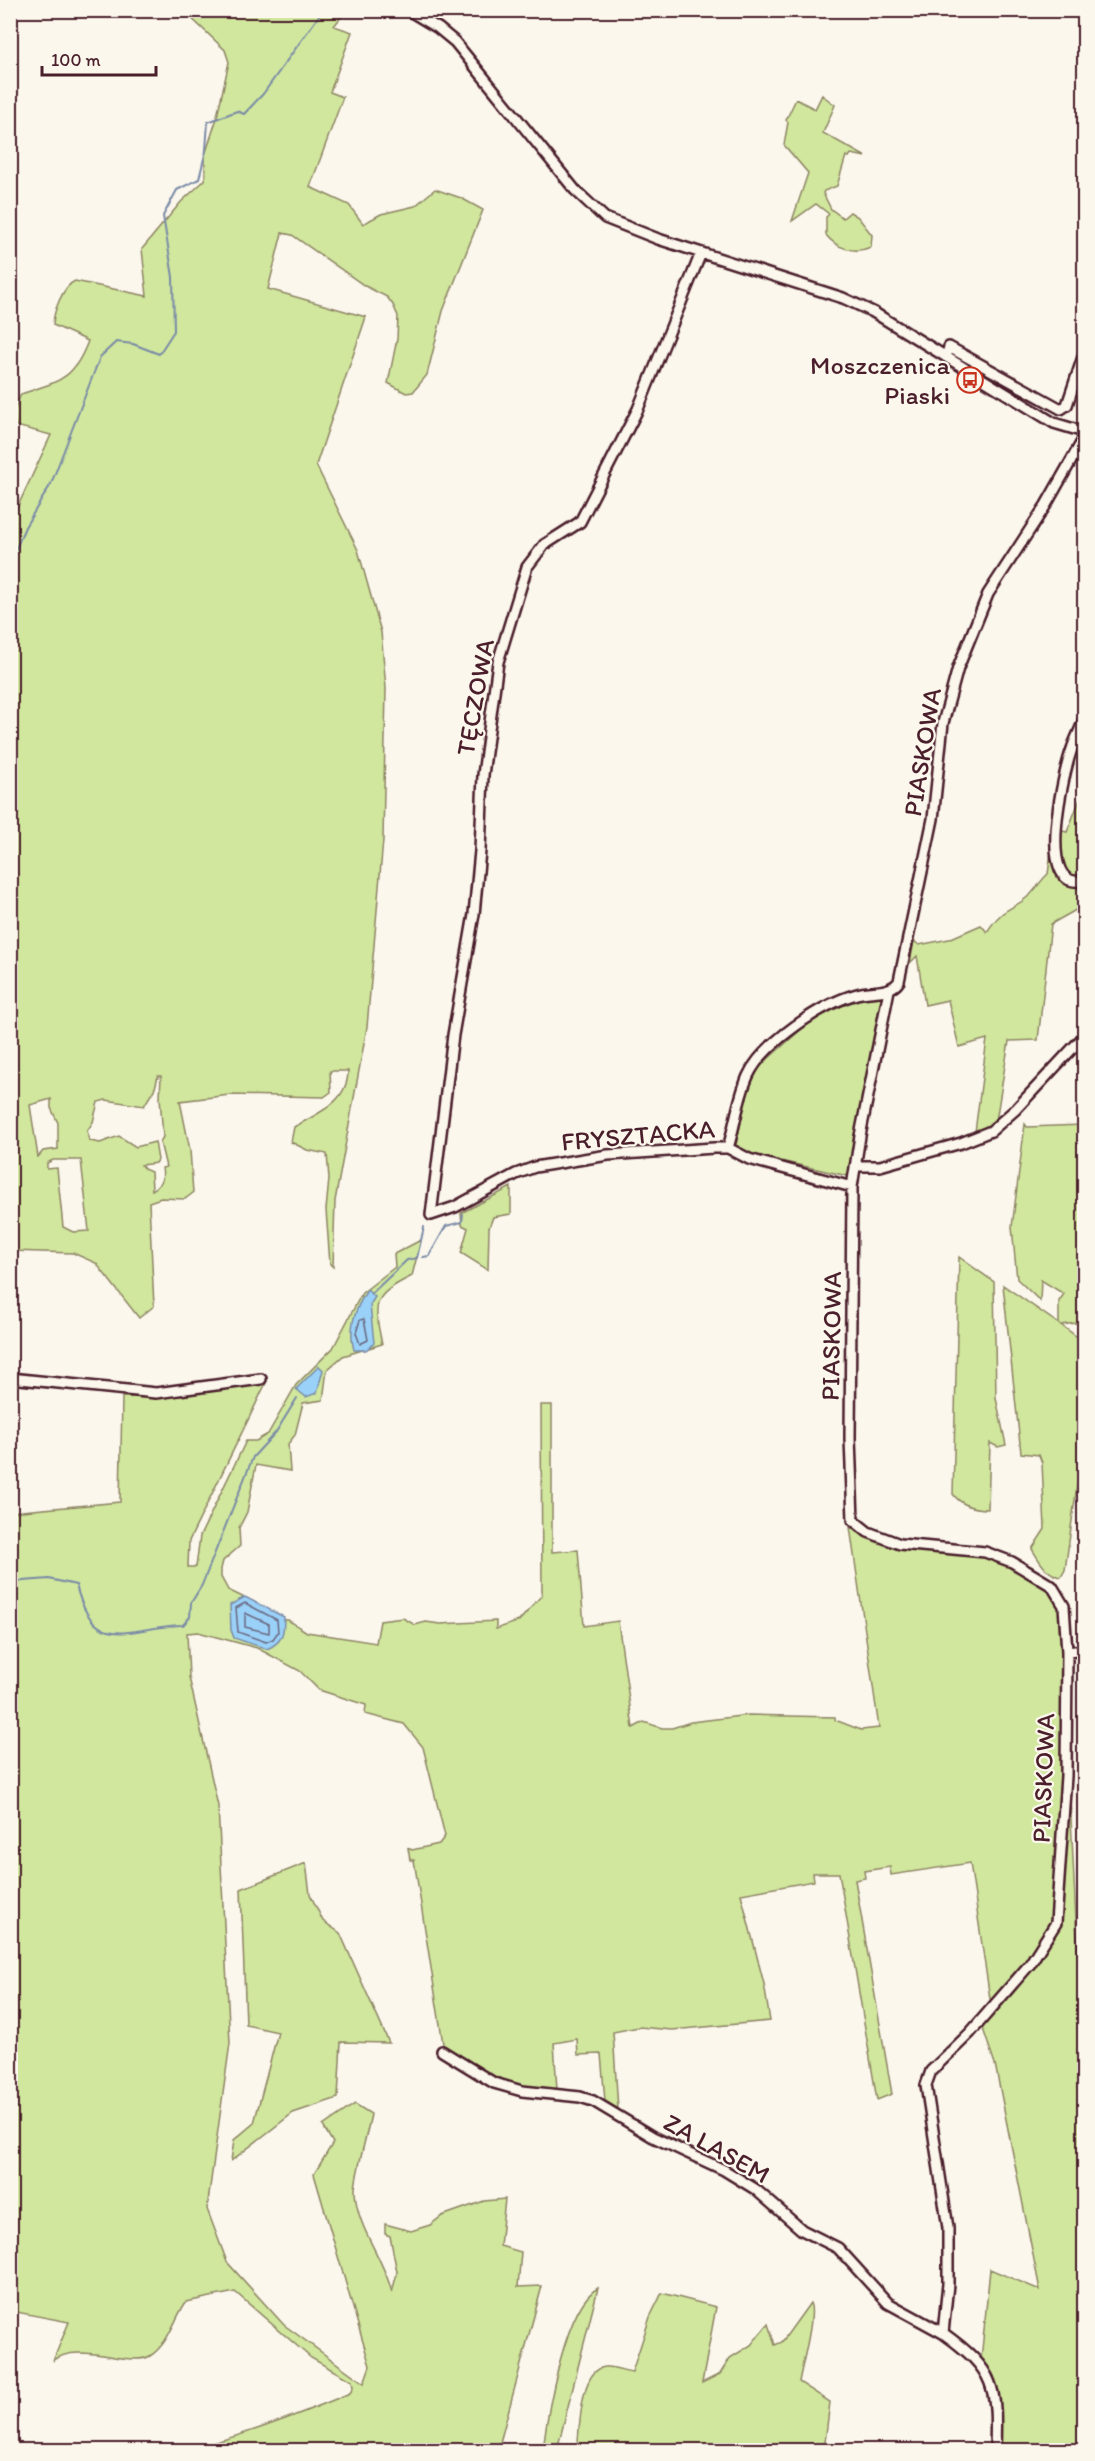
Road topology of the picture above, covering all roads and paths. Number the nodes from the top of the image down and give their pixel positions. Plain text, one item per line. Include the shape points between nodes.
1 (408, 10) edge
2 (701, 253) junction
3 (1084, 354) edge
4 (946, 357) junction
5 (1084, 432) edge
6 (1084, 438) edge
7 (1084, 719) edge
8 (1084, 880) edge
9 (889, 990) junction
10 (1084, 1036) edge
11 (728, 1148) junction
12 (855, 1166) junction
13 (852, 1187) junction
14 (431, 1215) joint
15 (10, 1378) edge
16 (261, 1379) dead end
17 (1084, 1650) edge
18 (1067, 1653) junction
19 (442, 2051) dead end
20 (943, 2333) junction
21 (995, 2451) edge

1 - 2 street via 438,28 472,61 598,213 621,226
2 - 4 street via 843,298
2 - 14 street, TĘCZOWA via 652,377 580,522 544,545 527,567 501,652 487,729 474,914 453,1035
3 - 4 street via 1067,405 1061,409 949,348
4 - 5 street via 1054,423
6 - 9 street, PIASKOWA via 1047,506 988,594 958,668 943,723 933,819 901,975
7 - 8 street via 1071,750 1055,840 1057,865 1065,877
9 - 11 street via 832,1002 770,1048 748,1075
9 - 12 street, PIASKOWA
10 - 12 street via 1019,1107 991,1131 880,1166
11 - 13 street, FRYSZTACKA via 749,1159
11 - 14 street, FRYSZTACKA via 608,1155 548,1164 526,1169
12 - 13 street, PIASKOWA
13 - 18 street, PIASKOWA via 850,1438 854,1521 868,1532 900,1544 985,1552 1036,1575 1052,1586 1061,1599
15 - 16 street via 156,1393
17 - 18 street
18 - 20 street, PIASKOWA via 1066,1776 1056,1923 1015,1982 927,2079 927,2101 948,2228
19 - 20 street, ZA LASEM via 474,2073 504,2086 593,2101 653,2137 731,2174 802,2230 838,2248 888,2303
20 - 21 street via 984,2369 991,2381

